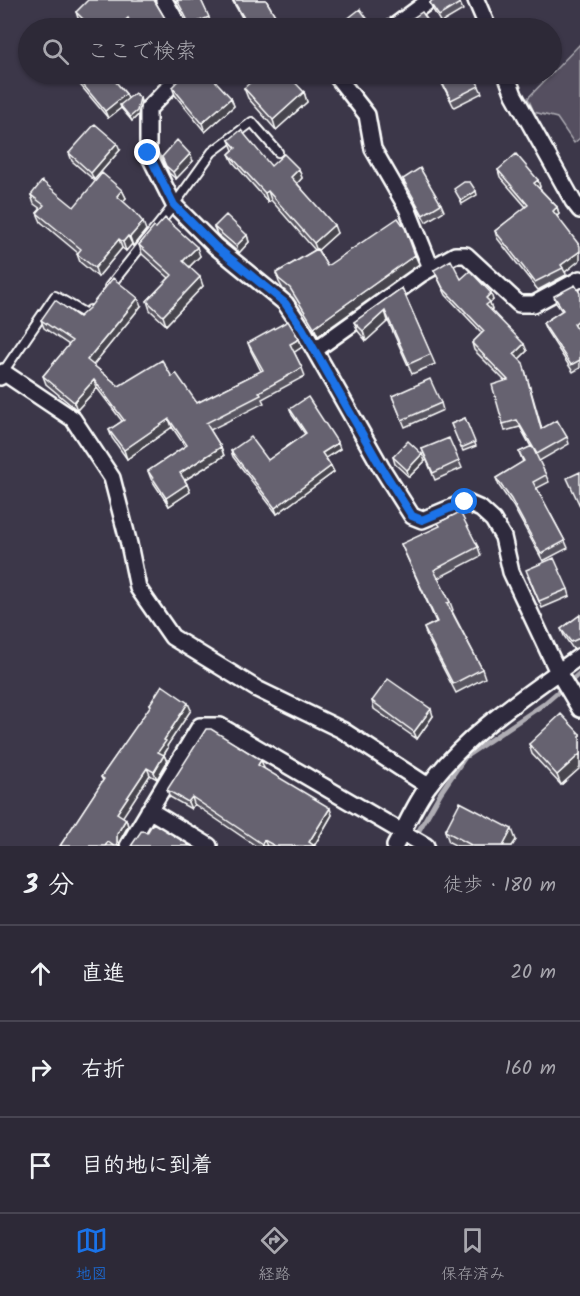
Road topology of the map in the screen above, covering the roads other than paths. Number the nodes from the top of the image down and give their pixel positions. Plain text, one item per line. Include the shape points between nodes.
1 (164, 0) edge
2 (430, 0) edge
3 (483, 3) edge
4 (174, 18) edge
5 (406, 18) edge
6 (486, 18) edge
7 (173, 84) edge
8 (343, 84) edge
9 (510, 84) edge
10 (278, 152) dead end
11 (174, 205) junction
12 (580, 210) edge
13 (431, 268) junction
14 (580, 279) edge
15 (101, 296) edge
16 (94, 305) edge
17 (315, 350) junction
18 (1, 374) edge
19 (580, 656) edge
20 (558, 672) junction
21 (580, 709) edge
22 (428, 786) junction
23 (150, 810) junction
24 (398, 839) edge
25 (424, 845) edge
26 (128, 846) edge
27 (209, 846) edge

1 - 4 street
2 - 5 street
3 - 6 street
7 - 11 street via 148,110 148,153
8 - 13 street via 367,116 373,150 407,208
9 - 12 street
10 - 11 lane via 252,122 212,152
11 - 15 lane
11 - 17 street via 215,246 285,303
13 - 14 street via 455,255 466,255 519,304 534,304
13 - 17 street
16 - 18 lane via 86,314 55,297
17 - 20 street via 412,516 422,520 465,502 482,509 493,520 503,537 511,572
18 - 22 street via 73,419 112,478 138,588 172,637 257,689 342,730
19 - 20 street
20 - 21 street
20 - 22 street via 494,720
22 - 24 street
23 - 24 street via 200,726 220,726
23 - 26 street
23 - 27 street
24 - 25 street

